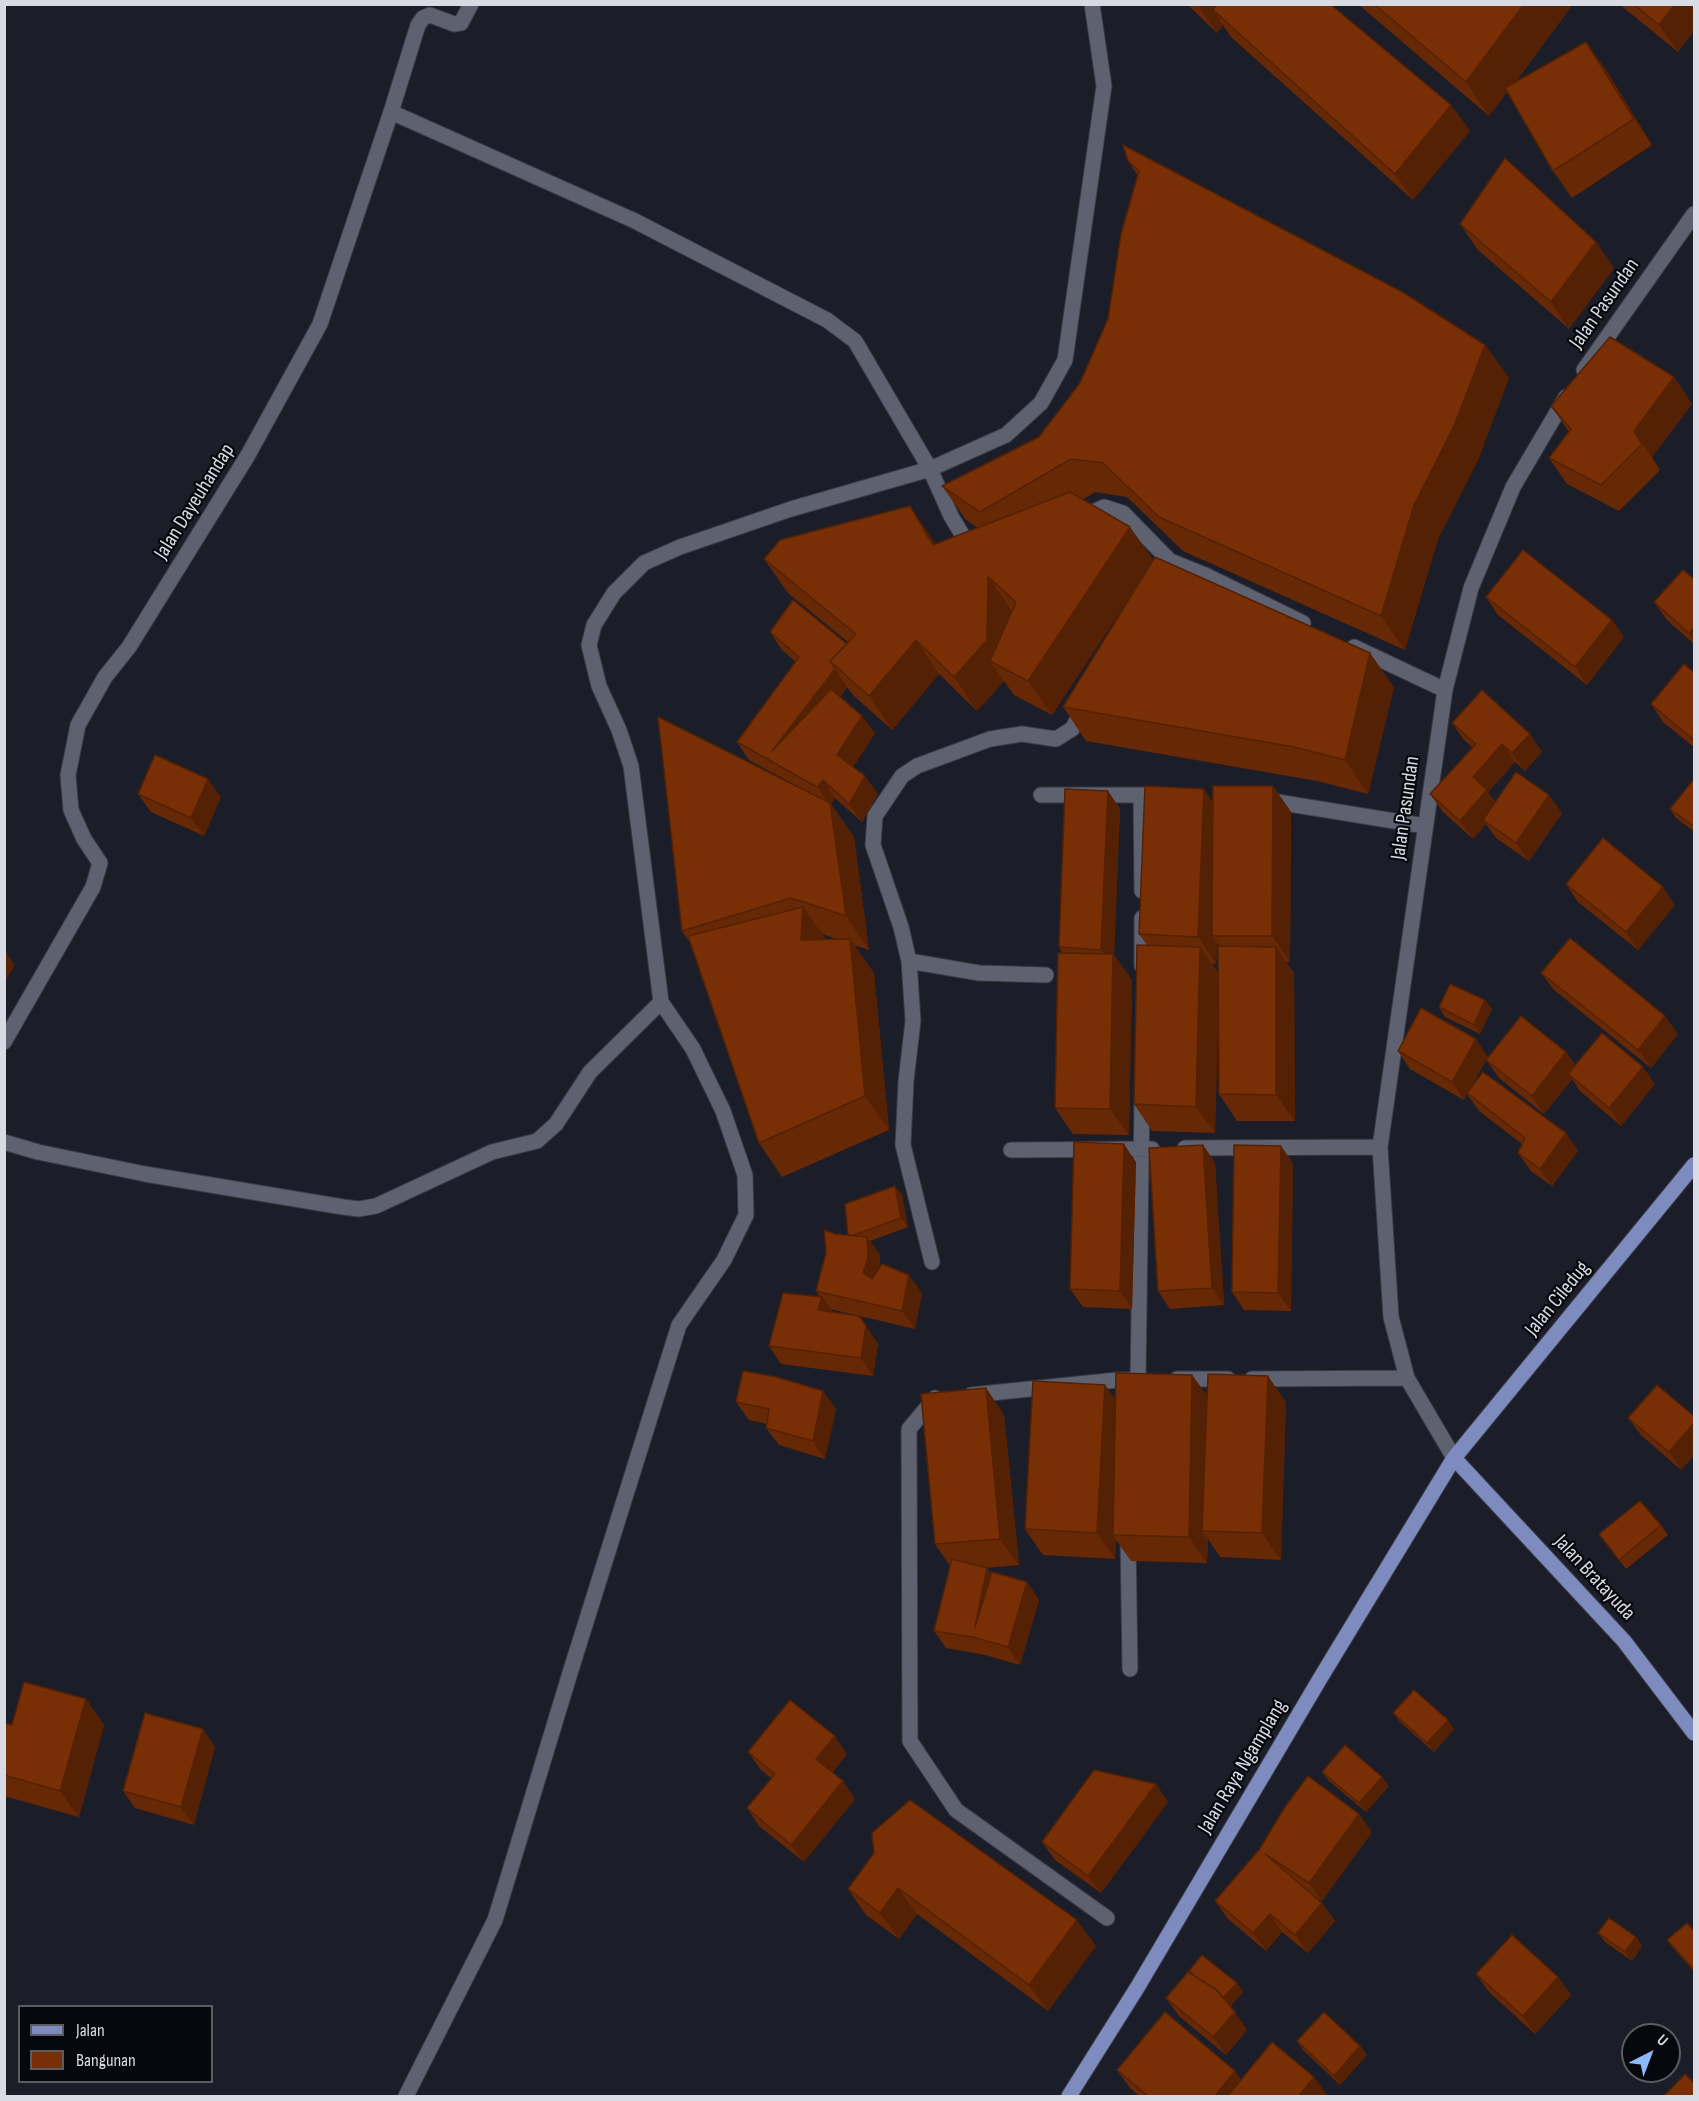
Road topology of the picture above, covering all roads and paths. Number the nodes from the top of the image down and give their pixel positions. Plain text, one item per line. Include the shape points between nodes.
1 (471, 4) edge
2 (1092, 4) edge
3 (391, 112) junction
4 (1695, 214) edge
5 (930, 469) junction
6 (1071, 523) edge
7 (987, 553) edge
8 (1317, 630) edge
9 (1339, 640) edge
10 (1445, 690) junction
11 (1091, 696) edge
12 (1041, 795) dead end
13 (1142, 795) junction
14 (1165, 795) edge
15 (1245, 797) edge
16 (1425, 826) junction
17 (909, 962) junction
18 (1046, 975) dead end
19 (1142, 984) edge
20 (661, 1002) junction
21 (4, 1042) edge
22 (1142, 1078) edge
23 (4, 1142) edge
24 (1380, 1147) junction
25 (1142, 1149) junction
26 (1011, 1150) dead end
27 (1695, 1166) edge
28 (932, 1262) dead end
29 (1407, 1378) junction
30 (1140, 1382) junction
31 (1454, 1458) junction
32 (1128, 1518) edge
33 (1130, 1668) dead end
34 (1695, 1733) edge
35 (1107, 1918) dead end
36 (406, 2097) edge
37 (1069, 2097) edge

1 - 3 street, Jalan Dayeuhandap via 461,23 430,15 423,18
2 - 5 street via 1104,86 1065,360 1041,403 1006,435
3 - 5 street via 635,221 827,320 855,340
3 - 21 street, Jalan Dayeuhandap via 320,324 249,455 78,724 68,775 71,810 100,863 93,887
4 - 10 street, Jalan Pasundan via 1574,383 1512,487 1472,588
5 - 7 street via 966,541
5 - 20 street via 791,509 644,563 614,593 594,624 589,645 599,686 631,766
6 - 8 street via 1104,507 1123,513 1167,565 1205,575
9 - 10 street
10 - 16 street, Jalan Pasundan
11 - 17 street via 1077,723 1065,735 1056,739 1022,734 990,739 917,766 902,776 889,793 875,816 873,846
12 - 13 street
13 - 14 street
13 - 19 street
15 - 16 street
16 - 24 street, Jalan Pasundan
17 - 18 street via 979,973
17 - 28 street via 913,1022 903,1145
20 - 23 street via 590,1072 556,1125 537,1141 492,1152 376,1206 343,1207 156,1176
20 - 36 street via 693,1048 723,1111 745,1175 746,1215 724,1260 679,1325 495,1920
22 - 25 street
24 - 25 street
24 - 29 street, Jalan Pasundan via 1391,1317
25 - 26 street
25 - 30 street
27 - 31 main road, Jalan Ciledug
29 - 30 street
29 - 31 street, Jalan Pasundan
30 - 35 street via 934,1398 909,1429 910,1741 956,1810
31 - 34 main road, Jalan Bratayuda via 1624,1641
31 - 37 main road, Jalan Raya Ngamplang
32 - 33 street

